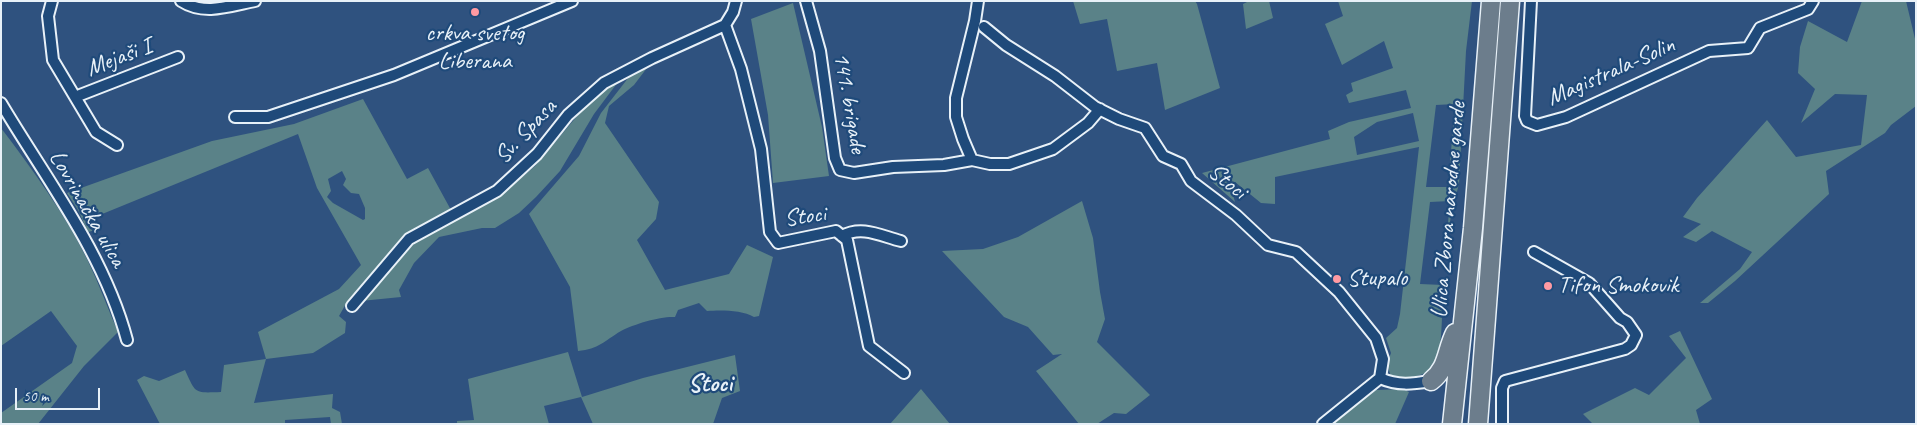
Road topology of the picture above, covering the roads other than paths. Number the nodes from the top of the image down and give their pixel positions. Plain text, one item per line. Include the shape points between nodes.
1 (52, 1) edge
2 (181, 1) edge
3 (255, 1) edge
4 (572, 1) edge
5 (736, 1) edge
6 (806, 1) edge
7 (978, 1) edge
8 (1491, 1) edge
9 (1510, 1) edge
10 (1531, 1) edge
11 (1813, 1) edge
12 (725, 25) junction
13 (984, 27) dead end
14 (178, 56) dead end
15 (75, 97) junction
16 (1, 103) edge
17 (1100, 109) junction
18 (236, 117) dead end
19 (117, 145) dead end
20 (972, 160) junction
21 (842, 236) junction
22 (901, 241) dead end
23 (1534, 252) dead end
24 (352, 306) dead end
25 (1462, 316) junction
26 (127, 340) dead end
27 (904, 373) dead end
28 (1380, 378) junction
29 (1431, 381) joint
30 (1323, 424) edge
31 (1452, 424) edge
32 (1478, 424) edge
33 (1502, 424) edge

1 - 15 street via 48,16 53,60
2 - 3 street via 188,6 208,10
4 - 18 street via 394,76 268,117
5 - 12 street
6 - 20 street, 141. brigade via 820,51 835,158 840,170 854,173
7 - 20 street via 956,98 956,117
8 - 25 highway, Ulica Zbora narodne garde via 1473,228
9 - 32 highway, Ulica Zbora narodne garde
10 - 11 street, Magistrala-Solin via 1525,116 1527,121 1537,125 1566,117 1710,51 1748,48 1760,28 1808,9
12 - 21 street, Stoci via 741,69 761,149 770,232 778,243 836,231
12 - 24 street, Sv. Spasa via 604,84 568,115 537,154 497,191 409,239
13 - 17 street
14 - 15 street, Mejaši I
15 - 19 street via 96,132
16 - 26 street, Lovrinačka ulica via 105,278
17 - 20 street, 141. brigade via 1088,123 1053,149 1008,164
17 - 28 street, Stoci via 1145,128 1163,156 1181,164 1191,181 1268,244 1296,252 1339,292 1376,338 1383,359
21 - 22 street via 850,231 865,230
21 - 27 street, Stoci via 847,240 869,346
23 - 33 street via 1589,283 1627,322 1636,336 1625,349 1508,379 1502,388
25 - 29 highway via 1448,345 1445,364
25 - 31 highway, Ulica Zbora narodne garde
28 - 29 street via 1394,384
28 - 30 street

